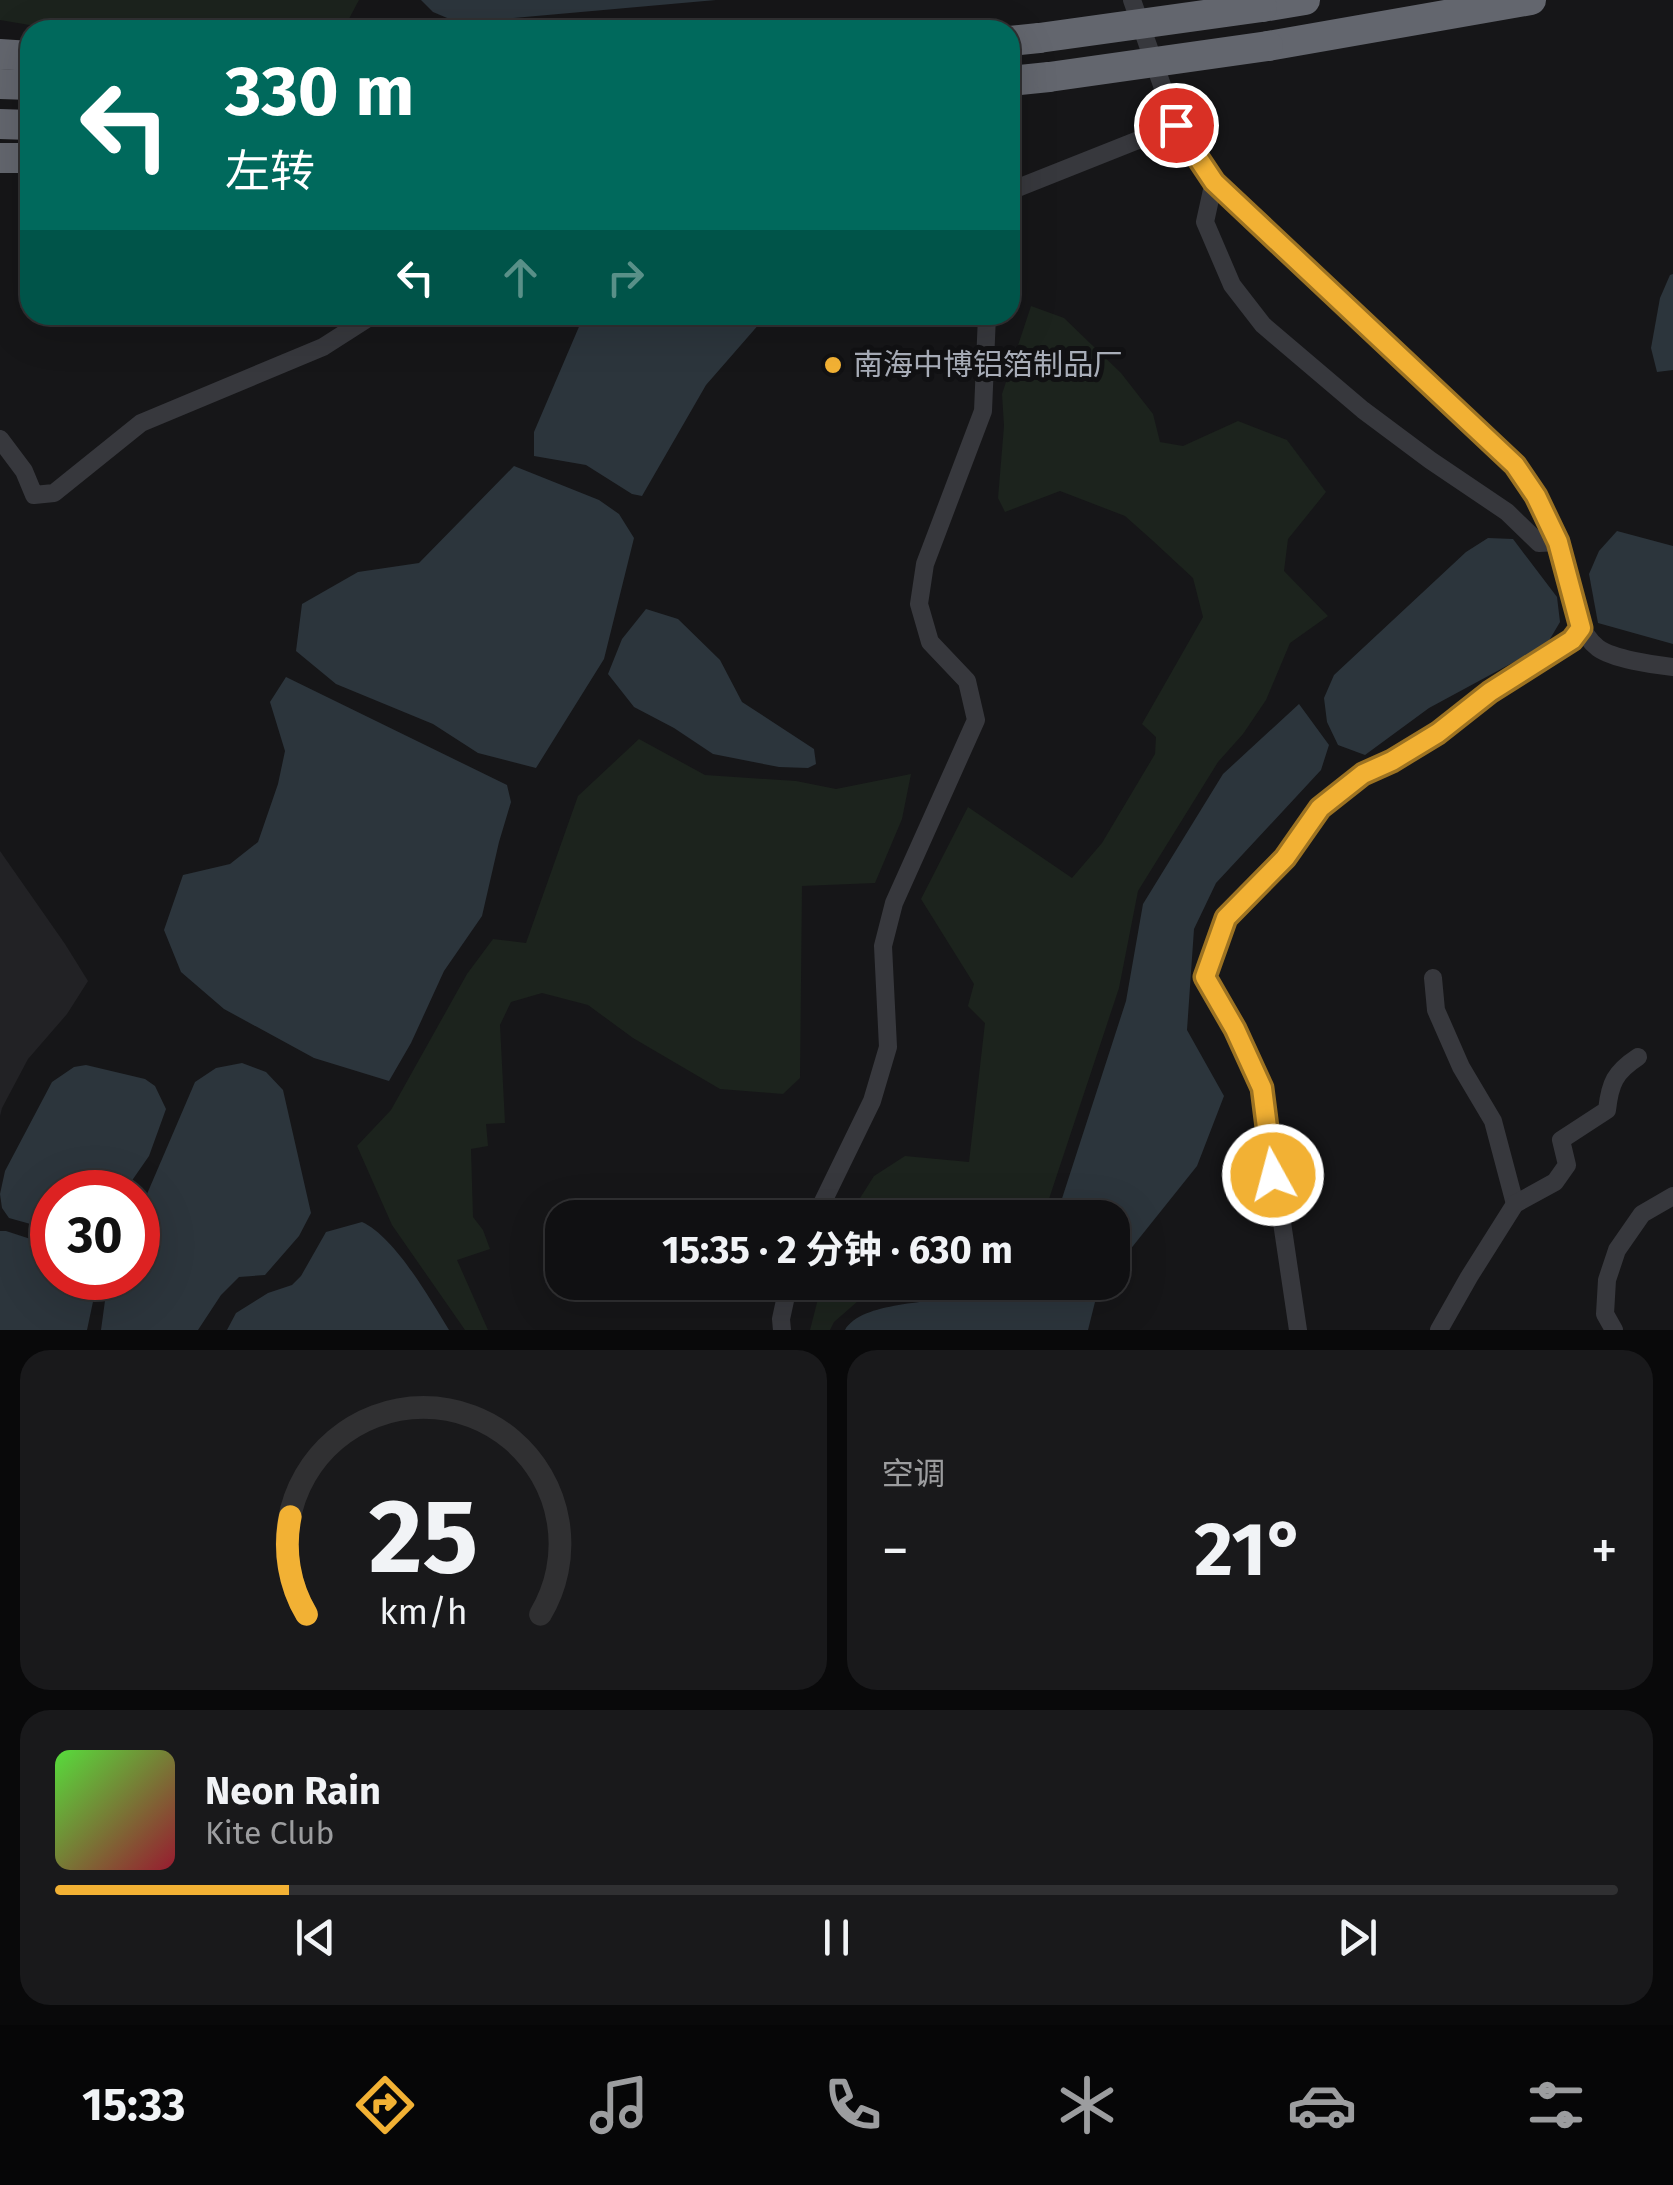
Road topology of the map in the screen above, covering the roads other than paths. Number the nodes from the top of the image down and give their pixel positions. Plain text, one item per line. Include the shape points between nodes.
1 (1132, 0) edge
2 (1305, 0) edge
3 (1531, 0) edge
4 (1025, 40) edge
5 (1020, 81) edge
6 (1176, 125) junction
7 (1214, 182) junction
8 (1020, 187) edge
9 (357, 325) edge
10 (986, 325) edge
11 (0, 438) edge
12 (1558, 542) junction
13 (1581, 628) junction
14 (1673, 668) edge
15 (1434, 978) dead end
16 (1638, 1057) dead end
17 (1673, 1196) edge
18 (824, 1200) edge
19 (1515, 1204) junction
20 (786, 1300) edge
21 (782, 1330) edge
22 (1298, 1330) edge
23 (1440, 1330) edge
24 (1614, 1330) edge

1 - 6 street
2 - 4 highway, bridge
3 - 5 highway, bridge
6 - 7 street
6 - 8 street
7 - 12 street via 1515,465
7 - 12 street via 1205,222 1232,286 1263,325 1539,543
9 - 11 street via 323,347 141,423 54,493 34,496
10 - 18 street via 983,411 925,564 919,604 930,642 967,680 976,720 894,904 883,946 888,1047 872,1101
12 - 13 street
13 - 14 street via 1599,649
13 - 22 street via 1438,733 1363,774 1320,808 1285,858 1226,918 1205,977 1262,1088
15 - 19 street via 1436,1010 1493,1121
16 - 19 street via 1610,1087 1607,1110 1562,1140 1567,1165 1555,1182
17 - 24 street via 1642,1214 1616,1250 1604,1314
19 - 23 street
20 - 21 street

